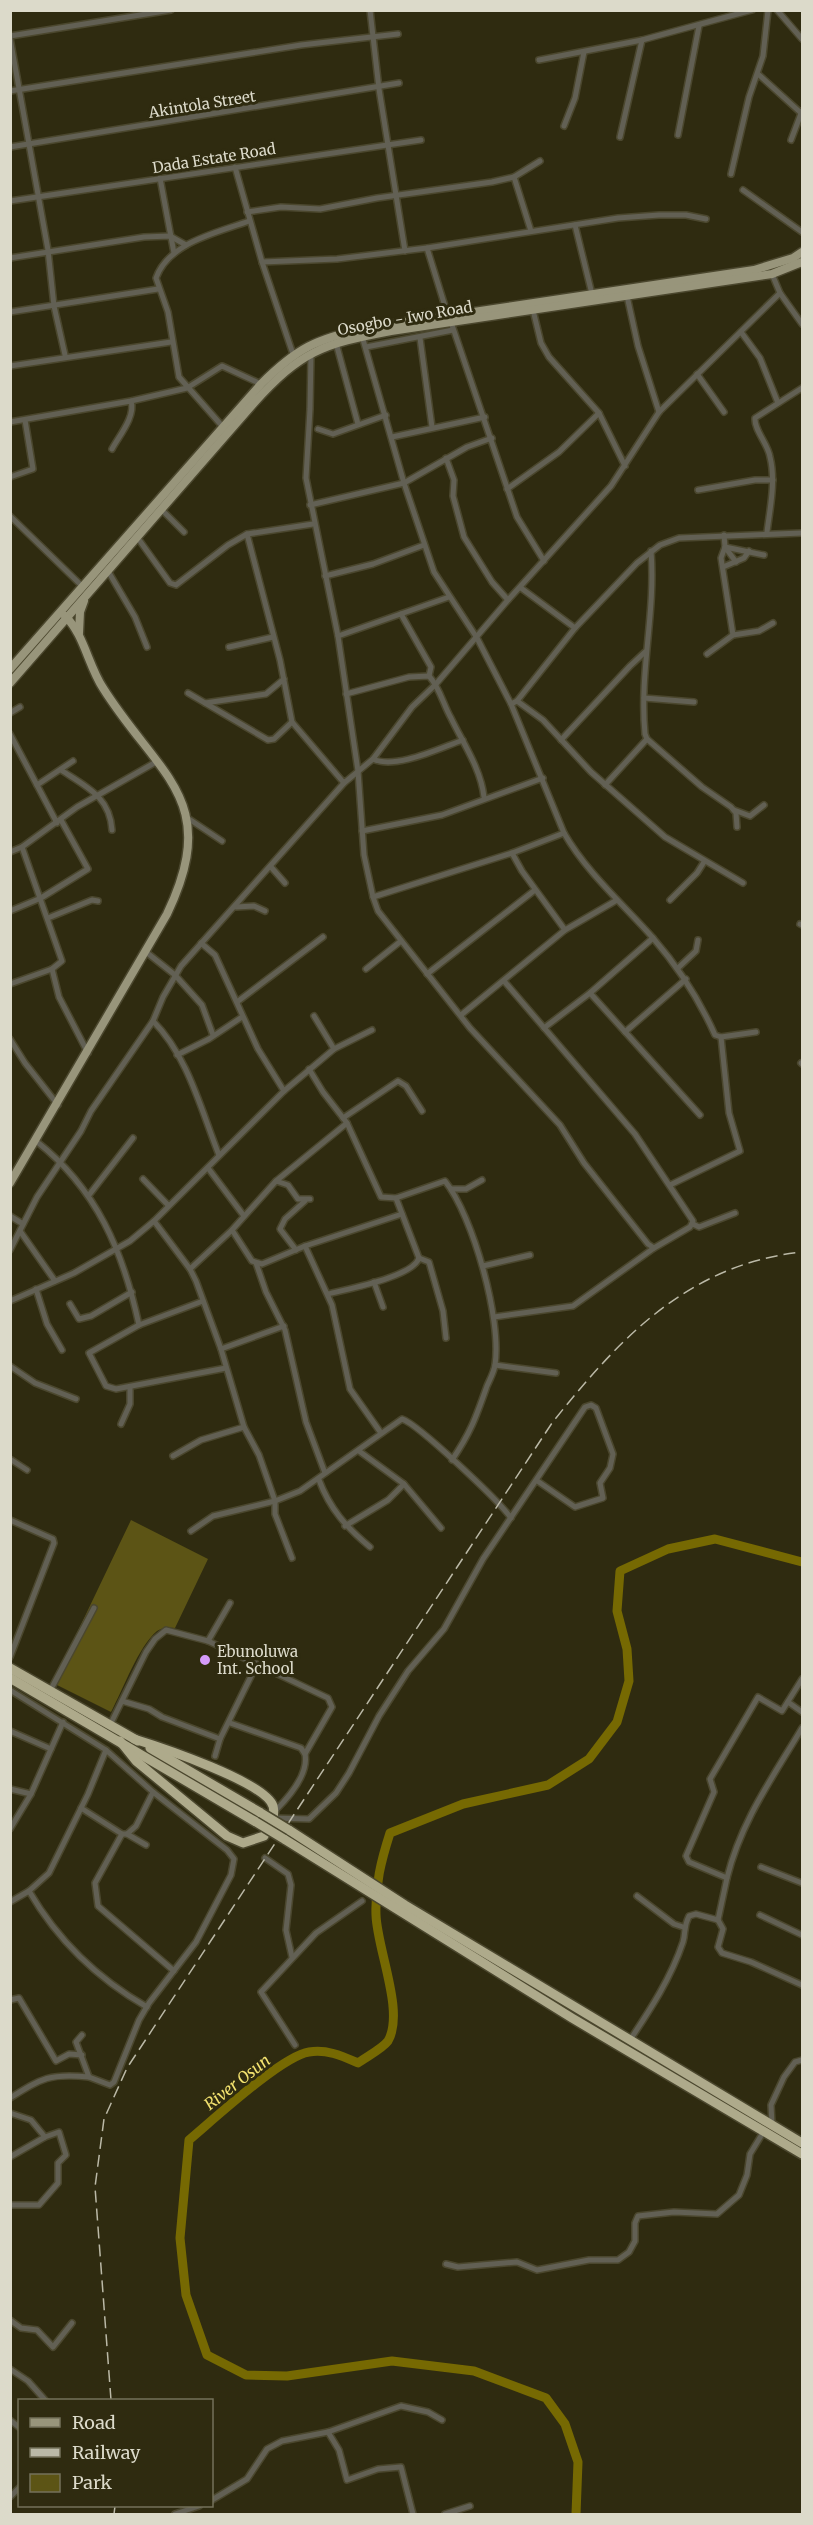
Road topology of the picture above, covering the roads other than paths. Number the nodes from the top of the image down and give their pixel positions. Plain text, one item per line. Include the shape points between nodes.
1 (171, 10) edge
2 (370, 10) edge
3 (752, 10) edge
4 (768, 10) edge
5 (777, 10) edge
6 (699, 26) junction
7 (398, 34) dead end
8 (372, 36) junction
9 (10, 37) edge
10 (802, 39) edge
11 (642, 40) junction
12 (584, 52) junction
13 (539, 60) dead end
14 (758, 74) junction
15 (399, 83) dead end
16 (20, 89) junction
17 (379, 89) junction
18 (10, 91) edge
19 (802, 111) edge
20 (564, 126) dead end
21 (678, 135) dead end
22 (620, 136) dead end
23 (421, 140) dead end
24 (791, 140) dead end
25 (28, 143) junction
26 (387, 145) junction
27 (10, 147) edge
28 (540, 161) dead end
29 (235, 167) junction
30 (731, 174) dead end
31 (514, 177) junction
32 (160, 178) junction
33 (743, 190) dead end
34 (39, 196) junction
35 (396, 197) junction
36 (10, 201) edge
37 (247, 212) junction
38 (706, 219) dead end
39 (249, 221) junction
40 (575, 225) junction
41 (531, 231) junction
42 (802, 232) edge
43 (170, 236) junction
44 (186, 245) junction
45 (427, 249) junction
46 (48, 250) junction
47 (405, 251) junction
48 (802, 252) edge
49 (174, 253) junction
50 (10, 258) edge
51 (262, 262) junction
52 (802, 262) edge
53 (772, 274) junction
54 (158, 289) junction
55 (780, 292) junction
56 (592, 294) junction
57 (627, 296) junction
58 (54, 306) junction
59 (532, 310) junction
60 (10, 312) edge
61 (451, 323) junction
62 (802, 324) edge
63 (741, 332) junction
64 (362, 336) junction
65 (420, 338) junction
66 (171, 342) junction
67 (336, 343) junction
68 (366, 346) junction
69 (311, 352) junction
70 (293, 354) junction
71 (65, 355) junction
72 (10, 366) edge
73 (698, 374) junction
74 (261, 384) junction
75 (187, 388) junction
76 (802, 388) edge
77 (131, 401) junction
78 (778, 403) junction
79 (659, 412) junction
80 (724, 412) dead end
81 (599, 413) junction
82 (386, 415) junction
83 (485, 417) junction
84 (25, 420) junction
85 (10, 422) edge
86 (358, 424) junction
87 (223, 427) junction
88 (432, 428) junction
89 (318, 429) dead end
90 (392, 437) junction
91 (492, 438) junction
92 (112, 449) dead end
93 (446, 458) junction
94 (626, 466) junction
95 (10, 477) edge
96 (773, 480) junction
97 (404, 483) junction
98 (507, 489) junction
99 (698, 490) dead end
100 (310, 505) junction
101 (161, 509) junction
102 (10, 516) edge
103 (313, 524) junction
104 (184, 532) dead end
105 (767, 532) junction
106 (802, 533) edge
107 (247, 534) junction
108 (724, 535) junction
109 (137, 537) junction
110 (424, 545) junction
111 (725, 547) junction
112 (651, 551) junction
113 (749, 551) junction
114 (764, 555) dead end
115 (544, 561) junction
116 (736, 562) junction
117 (723, 567) junction
118 (108, 571) junction
119 (325, 576) junction
120 (521, 588) junction
121 (85, 591) junction
122 (449, 597) junction
123 (508, 600) junction
124 (401, 614) junction
125 (64, 615) junction
126 (773, 623) dead end
127 (575, 628) junction
128 (734, 635) junction
129 (79, 636) junction
130 (338, 636) junction
131 (273, 637) junction
132 (477, 638) junction
133 (147, 647) dead end
134 (229, 647) dead end
135 (645, 652) junction
136 (707, 654) dead end
137 (10, 669) edge
138 (429, 676) junction
139 (284, 679) junction
140 (10, 683) edge
141 (436, 684) junction
142 (188, 693) dead end
143 (346, 694) junction
144 (644, 698) junction
145 (694, 702) dead end
146 (205, 703) junction
147 (514, 703) junction
148 (20, 707) dead end
149 (10, 713) edge
150 (292, 722) junction
151 (10, 734) edge
152 (647, 739) junction
153 (463, 740) junction
154 (561, 740) junction
155 (373, 759) junction
156 (73, 761) dead end
157 (156, 762) junction
158 (61, 770) junction
159 (358, 771) junction
160 (543, 778) junction
161 (344, 783) junction
162 (37, 785) junction
163 (605, 785) junction
164 (97, 795) junction
165 (484, 798) junction
166 (764, 805) dead end
167 (734, 810) junction
168 (189, 819) junction
169 (59, 821) junction
170 (737, 827) dead end
171 (112, 830) dead end
172 (363, 831) junction
173 (564, 833) junction
174 (222, 841) dead end
175 (22, 847) junction
176 (10, 852) edge
177 (512, 853) junction
178 (704, 862) junction
179 (271, 867) junction
180 (285, 883) dead end
181 (743, 883) dead end
182 (535, 890) junction
183 (373, 897) junction
184 (41, 898) junction
185 (617, 900) junction
186 (670, 900) dead end
187 (98, 901) dead end
188 (236, 907) junction
189 (10, 911) edge
190 (265, 911) dead end
191 (48, 918) junction
192 (565, 930) junction
193 (323, 937) dead end
194 (653, 938) junction
195 (698, 940) dead end
196 (401, 941) junction
197 (201, 943) junction
198 (146, 952) junction
199 (678, 968) junction
200 (52, 969) junction
201 (366, 969) dead end
202 (427, 974) junction
203 (175, 975) junction
204 (686, 980) junction
205 (504, 981) junction
206 (10, 984) edge
207 (590, 993) junction
208 (237, 1002) junction
209 (461, 1015) junction
210 (314, 1016) dead end
211 (242, 1017) junction
212 (153, 1021) junction
213 (544, 1028) junction
214 (372, 1030) dead end
215 (625, 1032) junction
216 (756, 1032) dead end
217 (213, 1035) junction
218 (721, 1037) junction
219 (10, 1038) edge
220 (12, 1046) edge
221 (334, 1049) junction
222 (88, 1053) junction
223 (177, 1055) junction
224 (309, 1069) junction
225 (284, 1090) junction
226 (58, 1106) junction
227 (422, 1111) dead end
228 (700, 1115) dead end
229 (345, 1121) junction
230 (133, 1138) dead end
231 (36, 1141) junction
232 (219, 1155) junction
233 (61, 1161) junction
234 (208, 1168) junction
235 (143, 1179) dead end
236 (482, 1180) dead end
237 (276, 1181) junction
238 (10, 1183) edge
239 (670, 1185) junction
240 (451, 1189) junction
241 (89, 1195) junction
242 (396, 1198) junction
243 (168, 1205) junction
244 (735, 1212) dead end
245 (402, 1214) junction
246 (10, 1216) edge
247 (244, 1216) junction
248 (154, 1221) junction
249 (23, 1224) junction
250 (693, 1224) junction
251 (232, 1230) junction
252 (21, 1231) junction
253 (305, 1246) junction
254 (654, 1248) junction
255 (116, 1249) junction
256 (296, 1250) junction
257 (10, 1251) edge
258 (530, 1255) dead end
259 (419, 1258) junction
260 (256, 1263) junction
261 (483, 1266) junction
262 (190, 1269) junction
263 (55, 1281) junction
264 (374, 1282) junction
265 (36, 1289) junction
266 (132, 1292) junction
267 (328, 1294) junction
268 (10, 1301) edge
269 (204, 1301) junction
270 (70, 1304) dead end
271 (383, 1307) dead end
272 (494, 1317) junction
273 (139, 1325) junction
274 (284, 1326) junction
275 (446, 1338) dead end
276 (221, 1349) junction
277 (62, 1350) dead end
278 (495, 1365) junction
279 (10, 1366) edge
280 (226, 1368) junction
281 (556, 1373) dead end
282 (130, 1388) junction
283 (76, 1399) dead end
284 (121, 1424) dead end
285 (244, 1427) junction
286 (381, 1433) junction
287 (359, 1451) junction
288 (173, 1456) dead end
289 (10, 1459) edge
290 (452, 1460) junction
291 (27, 1470) dead end
292 (325, 1473) junction
293 (319, 1480) junction
294 (536, 1480) junction
295 (404, 1484) junction
296 (275, 1501) junction
297 (511, 1518) junction
298 (10, 1520) edge
299 (345, 1526) junction
300 (441, 1528) dead end
301 (191, 1531) dead end
302 (370, 1547) dead end
303 (292, 1558) dead end
304 (230, 1603) dead end
305 (94, 1608) dead end
306 (208, 1641) junction
307 (10, 1657) edge
308 (256, 1666) junction
309 (10, 1668) edge
310 (10, 1678) edge
311 (802, 1679) edge
312 (10, 1690) edge
313 (50, 1690) junction
314 (122, 1701) junction
315 (788, 1702) junction
316 (802, 1712) edge
317 (63, 1722) junction
318 (230, 1723) junction
319 (110, 1725) junction
320 (802, 1728) edge
321 (10, 1731) edge
322 (134, 1739) junction
323 (220, 1739) junction
324 (120, 1741) junction
325 (51, 1749) junction
326 (106, 1750) junction
327 (305, 1754) junction
328 (215, 1756) dead end
329 (10, 1789) edge
330 (153, 1792) junction
331 (31, 1794) junction
332 (81, 1808) junction
333 (274, 1815) junction
334 (259, 1818) junction
335 (10, 1829) edge
336 (204, 1832) junction
337 (124, 1834) junction
338 (227, 1836) junction
339 (146, 1845) dead end
340 (265, 1858) dead end
341 (761, 1867) dead end
342 (727, 1878) junction
343 (802, 1883) edge
344 (29, 1891) junction
345 (637, 1896) dead end
346 (362, 1900) dead end
347 (10, 1902) edge
348 (404, 1909) junction
349 (760, 1915) dead end
350 (718, 1920) junction
351 (683, 1927) junction
352 (802, 1935) edge
353 (292, 1957) junction
354 (174, 1971) junction
355 (802, 1985) edge
356 (10, 2000) edge
357 (147, 2007) junction
358 (82, 2035) dead end
359 (630, 2040) junction
360 (294, 2045) dead end
361 (82, 2055) junction
362 (802, 2060) edge
363 (89, 2077) junction
364 (10, 2089) edge
365 (12, 2097) edge
366 (10, 2113) edge
367 (768, 2128) junction
368 (45, 2137) junction
369 (802, 2143) edge
370 (802, 2154) edge
371 (10, 2157) edge
372 (10, 2205) edge
373 (446, 2264) dead end
374 (10, 2320) edge
375 (72, 2324) dead end
376 (10, 2369) edge
377 (44, 2399) edge
378 (442, 2420) dead end
379 (328, 2432) junction
380 (213, 2499) edge
381 (470, 2506) dead end
382 (194, 2507) edge
383 (175, 2514) edge
384 (413, 2514) edge
385 (445, 2514) edge

1 - 9 street
2 - 8 street
3 - 6 street
4 - 14 street via 767,38
5 - 10 street
6 - 11 street
6 - 21 street
7 - 8 street
8 - 16 street
8 - 17 street
9 - 16 street
11 - 12 street
11 - 22 street
12 - 13 street
12 - 20 street via 575,98
14 - 19 street
14 - 30 street
15 - 17 street, Akintola Street
16 - 18 street
16 - 25 street
17 - 25 street, Akintola Street
17 - 26 street
19 - 24 street
23 - 26 street, Dada Estate Road
25 - 27 street, Akintola Street
25 - 34 street
26 - 29 street, Dada Estate Road
26 - 35 street
28 - 31 street
29 - 32 street, Dada Estate Road
29 - 37 street
31 - 35 street
31 - 41 street
32 - 34 street, Dada Estate Road
32 - 43 street
33 - 42 street
34 - 36 street, Dada Estate Road
34 - 46 street
35 - 37 street via 320,209 281,207
35 - 47 street
37 - 39 street
38 - 40 street via 659,215
39 - 44 street
39 - 51 street
40 - 41 street
40 - 56 street
41 - 45 street
43 - 44 street
43 - 46 street
43 - 49 street
44 - 49 street
45 - 47 street
45 - 61 street
46 - 50 street
46 - 58 street
47 - 51 street
48 - 56 main road, Osogbo - Iwo Road via 753,270
49 - 54 street via 158,272
51 - 70 street
52 - 53 main road, Osogbo - Iwo Road
53 - 55 street
53 - 57 main road, Osogbo - Iwo Road
54 - 58 street
54 - 66 street via 168,312
55 - 62 street
55 - 63 street
56 - 61 main road, Osogbo - Iwo Road
57 - 59 main road, Osogbo - Iwo Road
57 - 79 street
58 - 60 street
58 - 71 street
59 - 61 main road, Osogbo - Iwo Road
59 - 81 street via 549,357
61 - 64 main road, Osogbo - Iwo Road
61 - 65 street
61 - 70 main road, Osogbo - Iwo Road via 340,334
61 - 83 street
63 - 73 street
63 - 78 street via 759,358
64 - 67 main road, Osogbo - Iwo Road
64 - 68 street
65 - 68 street
65 - 88 street
66 - 71 street
66 - 75 street via 179,377
67 - 69 main road, Osogbo - Iwo Road
67 - 86 street
68 - 82 street
69 - 100 street via 306,478
69 - 101 main road, Osogbo - Iwo Road via 269,386
70 - 74 main road, Osogbo - Iwo Road
71 - 72 street
73 - 79 street
73 - 80 street
74 - 75 street via 222,366
74 - 87 main road, Osogbo - Iwo Road
75 - 77 street
75 - 87 street
76 - 78 street
77 - 84 street
77 - 92 street via 129,419
78 - 96 street via 758,415 754,422 767,446
79 - 94 street
81 - 94 street
81 - 98 street via 559,452
82 - 86 street
82 - 90 street
83 - 88 street
83 - 91 street
84 - 85 street
84 - 95 street via 33,469
86 - 89 street via 333,434
87 - 121 main road, Osogbo - Iwo Road
88 - 90 street
90 - 97 street
91 - 93 street
91 - 98 street
93 - 97 street
93 - 123 street via 464,537
94 - 115 street
96 - 99 street
96 - 105 street
97 - 100 street
97 - 110 street
98 - 115 street via 518,517
100 - 103 street
101 - 104 street
101 - 109 main road, Osogbo - Iwo Road
102 - 121 street
103 - 107 street
103 - 119 street
105 - 106 street
105 - 108 street
107 - 109 street via 176,585 170,583
107 - 131 street
108 - 111 street
108 - 112 street via 680,538
109 - 118 main road, Osogbo - Iwo Road
110 - 119 street
110 - 122 street
111 - 113 street
111 - 116 street
111 - 117 street
112 - 127 street
112 - 135 street via 652,597
113 - 114 street
113 - 116 street
115 - 120 street
116 - 117 street
117 - 128 street
118 - 121 main road, Osogbo - Iwo Road
118 - 133 street via 135,617
119 - 130 street
120 - 123 street
120 - 127 street
121 - 125 main road, Osogbo - Iwo Road
121 - 129 main road
122 - 124 street
122 - 132 street
123 - 132 street
124 - 130 street
124 - 138 street via 431,667
125 - 129 main road
125 - 137 main road, Osogbo - Iwo Road
125 - 140 main road, Osogbo - Iwo Road
126 - 128 street via 759,631
127 - 147 street
128 - 136 street
129 - 157 main road via 95,676
130 - 143 street
131 - 134 street
131 - 139 street
132 - 141 street
132 - 147 street
135 - 144 street
135 - 154 street
138 - 141 street
138 - 143 street via 409,677
139 - 146 street via 266,694
139 - 150 street
141 - 153 street
141 - 155 street via 412,707
142 - 146 street
143 - 159 street
144 - 145 street
144 - 152 street
146 - 150 street via 268,740
147 - 154 street via 543,720
147 - 160 street
148 - 149 street
150 - 161 street
151 - 162 street
152 - 163 street
152 - 167 street
153 - 155 street via 399,762 383,764
153 - 165 street
154 - 163 street
155 - 159 street
156 - 158 street
157 - 164 street
157 - 168 main road via 174,785
158 - 162 street
158 - 164 street
159 - 161 street
159 - 172 street
160 - 165 street
160 - 173 street
161 - 179 street
162 - 169 street
163 - 178 street via 665,837
164 - 169 street
164 - 171 street via 111,813
165 - 172 street via 442,815
166 - 167 street via 750,816
167 - 170 street
168 - 174 street
168 - 198 main road via 188,857 182,878
169 - 175 street
169 - 184 street via 88,869
172 - 183 street
173 - 177 street
173 - 185 street via 572,848
175 - 176 street
175 - 184 street
177 - 182 street
177 - 183 street
178 - 181 street
178 - 186 street
179 - 180 street
179 - 188 street
182 - 192 street
182 - 202 street
183 - 196 street via 378,911
184 - 189 street
184 - 191 street
185 - 192 street
185 - 194 street
187 - 191 street
188 - 190 street via 254,906
188 - 197 street
191 - 200 street via 62,961
192 - 205 street
193 - 208 street
194 - 199 street
194 - 207 street
195 - 199 street via 696,951
196 - 201 street
196 - 202 street
197 - 203 street
197 - 208 street via 215,955
198 - 203 street
198 - 222 main road
199 - 204 street
200 - 206 street
200 - 222 street via 59,997
202 - 209 street
203 - 212 street
203 - 217 street via 202,1005
204 - 215 street
204 - 218 street via 700,1000 715,1035
205 - 209 street
205 - 213 street
207 - 213 street
207 - 215 street
208 - 211 street
209 - 254 street via 560,1125 584,1163
210 - 221 street
211 - 217 street
211 - 225 street
212 - 223 street
212 - 233 street
213 - 239 street via 635,1134
214 - 221 street
215 - 228 street
216 - 218 street
217 - 223 street
218 - 239 street via 729,1113 740,1151
219 - 220 street
220 - 226 street
221 - 224 street
222 - 226 main road
223 - 232 street
224 - 225 street
224 - 229 street
225 - 232 street
226 - 231 main road
227 - 229 street via 406,1086 398,1081
229 - 237 street
229 - 242 street via 379,1194
230 - 241 street
231 - 233 street
231 - 238 main road
232 - 234 street
233 - 241 street
233 - 249 street
234 - 243 street
234 - 247 street
235 - 243 street
236 - 240 street via 466,1189
237 - 247 street
237 - 256 street via 288,1185 295,1197 307,1200 280,1229
239 - 250 street
240 - 242 street via 442,1181
240 - 261 street
241 - 255 street
242 - 245 street
243 - 248 street
244 - 250 street via 699,1227
245 - 253 street
245 - 259 street
246 - 249 street
247 - 251 street
248 - 255 street
248 - 262 street
249 - 252 street
250 - 254 street
251 - 260 street
251 - 262 street
252 - 257 street
252 - 263 street
253 - 256 street
253 - 267 street
254 - 272 street via 573,1306
255 - 263 street
255 - 266 street
256 - 260 street
258 - 261 street
259 - 264 street via 410,1270
259 - 275 street via 429,1262
260 - 274 street
261 - 272 street
262 - 269 street
263 - 265 street
264 - 267 street
264 - 271 street
265 - 268 street
265 - 277 street via 47,1324
266 - 270 street via 79,1319
266 - 273 street
267 - 286 street via 350,1389
269 - 273 street
269 - 276 street
272 - 278 street
273 - 282 street via 89,1353 108,1388
274 - 276 street
274 - 292 street via 306,1422
276 - 280 street
278 - 281 street
278 - 290 street via 475,1424
279 - 283 street via 35,1383
280 - 282 street
280 - 285 street
282 - 284 street via 130,1404
285 - 288 street via 201,1440
285 - 296 street via 259,1455
286 - 287 street
286 - 290 street via 406,1419
287 - 292 street
287 - 295 street
289 - 291 street
290 - 297 street
292 - 293 street
293 - 296 street
293 - 299 street via 330,1506
294 - 294 street via 585,1407 596,1408 613,1454 600,1483 603,1498 575,1507
294 - 297 street
295 - 299 street via 388,1500
295 - 300 street
296 - 301 street via 224,1512
296 - 303 street via 275,1514
297 - 333 street via 463,1590 444,1629 408,1671 336,1793 309,1819
298 - 307 street via 54,1542
299 - 302 street
304 - 306 street
305 - 313 street
306 - 308 street
306 - 314 street via 173,1630 160,1633
308 - 318 street
308 - 327 street via 332,1703
309 - 313 highway
310 - 324 highway
311 - 315 street
312 - 317 street
313 - 319 highway
314 - 319 street
314 - 323 street
315 - 316 street
315 - 342 street via 782,1711 758,1697 710,1779 714,1792 686,1856 689,1862
317 - 325 street
317 - 326 street
318 - 323 street
318 - 327 street via 301,1748
319 - 322 highway
320 - 342 street via 754,1806
321 - 325 street
322 - 333 highway via 241,1781 263,1793 273,1805
322 - 334 highway
323 - 328 street
324 - 334 highway
324 - 338 highway via 136,1761
325 - 331 street
326 - 330 street
326 - 332 street
327 - 333 street via 304,1769
329 - 331 street
330 - 336 street
330 - 337 street via 136,1826
331 - 335 street
332 - 337 street
332 - 344 street via 49,1873
333 - 338 highway via 264,1836 253,1841 243,1843
334 - 348 highway, bridge
336 - 338 street
336 - 354 street via 232,1854 234,1866 196,1942
337 - 339 street
337 - 354 street via 95,1883 98,1906
340 - 353 street via 288,1874 291,1885 286,1930
341 - 343 street
342 - 350 street
344 - 347 street
344 - 357 street via 72,1951
345 - 351 street
346 - 353 street via 316,1933
348 - 359 highway
348 - 367 highway via 572,2018
349 - 352 street
350 - 351 street via 696,1914 689,1916
350 - 355 street via 723,1929 718,1947 722,1953
351 - 359 street via 684,1941 673,1967
353 - 360 street via 261,1992
354 - 357 street
356 - 361 street via 19,1998 56,2061 69,2054
357 - 363 street via 114,2082 110,2085
358 - 361 street via 76,2042
359 - 367 highway
361 - 363 street
362 - 367 street via 795,2062 784,2077 771,2105
363 - 365 street via 59,2074 36,2081 28,2090
364 - 365 street
366 - 368 street via 31,2120
367 - 369 highway
367 - 370 highway
367 - 373 street via 750,2154 747,2175 739,2195 730,2204 717,2214 674,2211 638,2216 635,2241 618,2260 589,2260 537,2270 517,2262 458,2267
368 - 371 street
368 - 372 street via 59,2132 66,2155 58,2163 58,2183 39,2205
374 - 375 street via 21,2328 37,2330 53,2347
376 - 377 street
378 - 379 street via 428,2412 401,2406
379 - 380 street via 270,2447 247,2479
379 - 384 street via 347,2480 378,2469 401,2467
381 - 385 street
382 - 383 street

